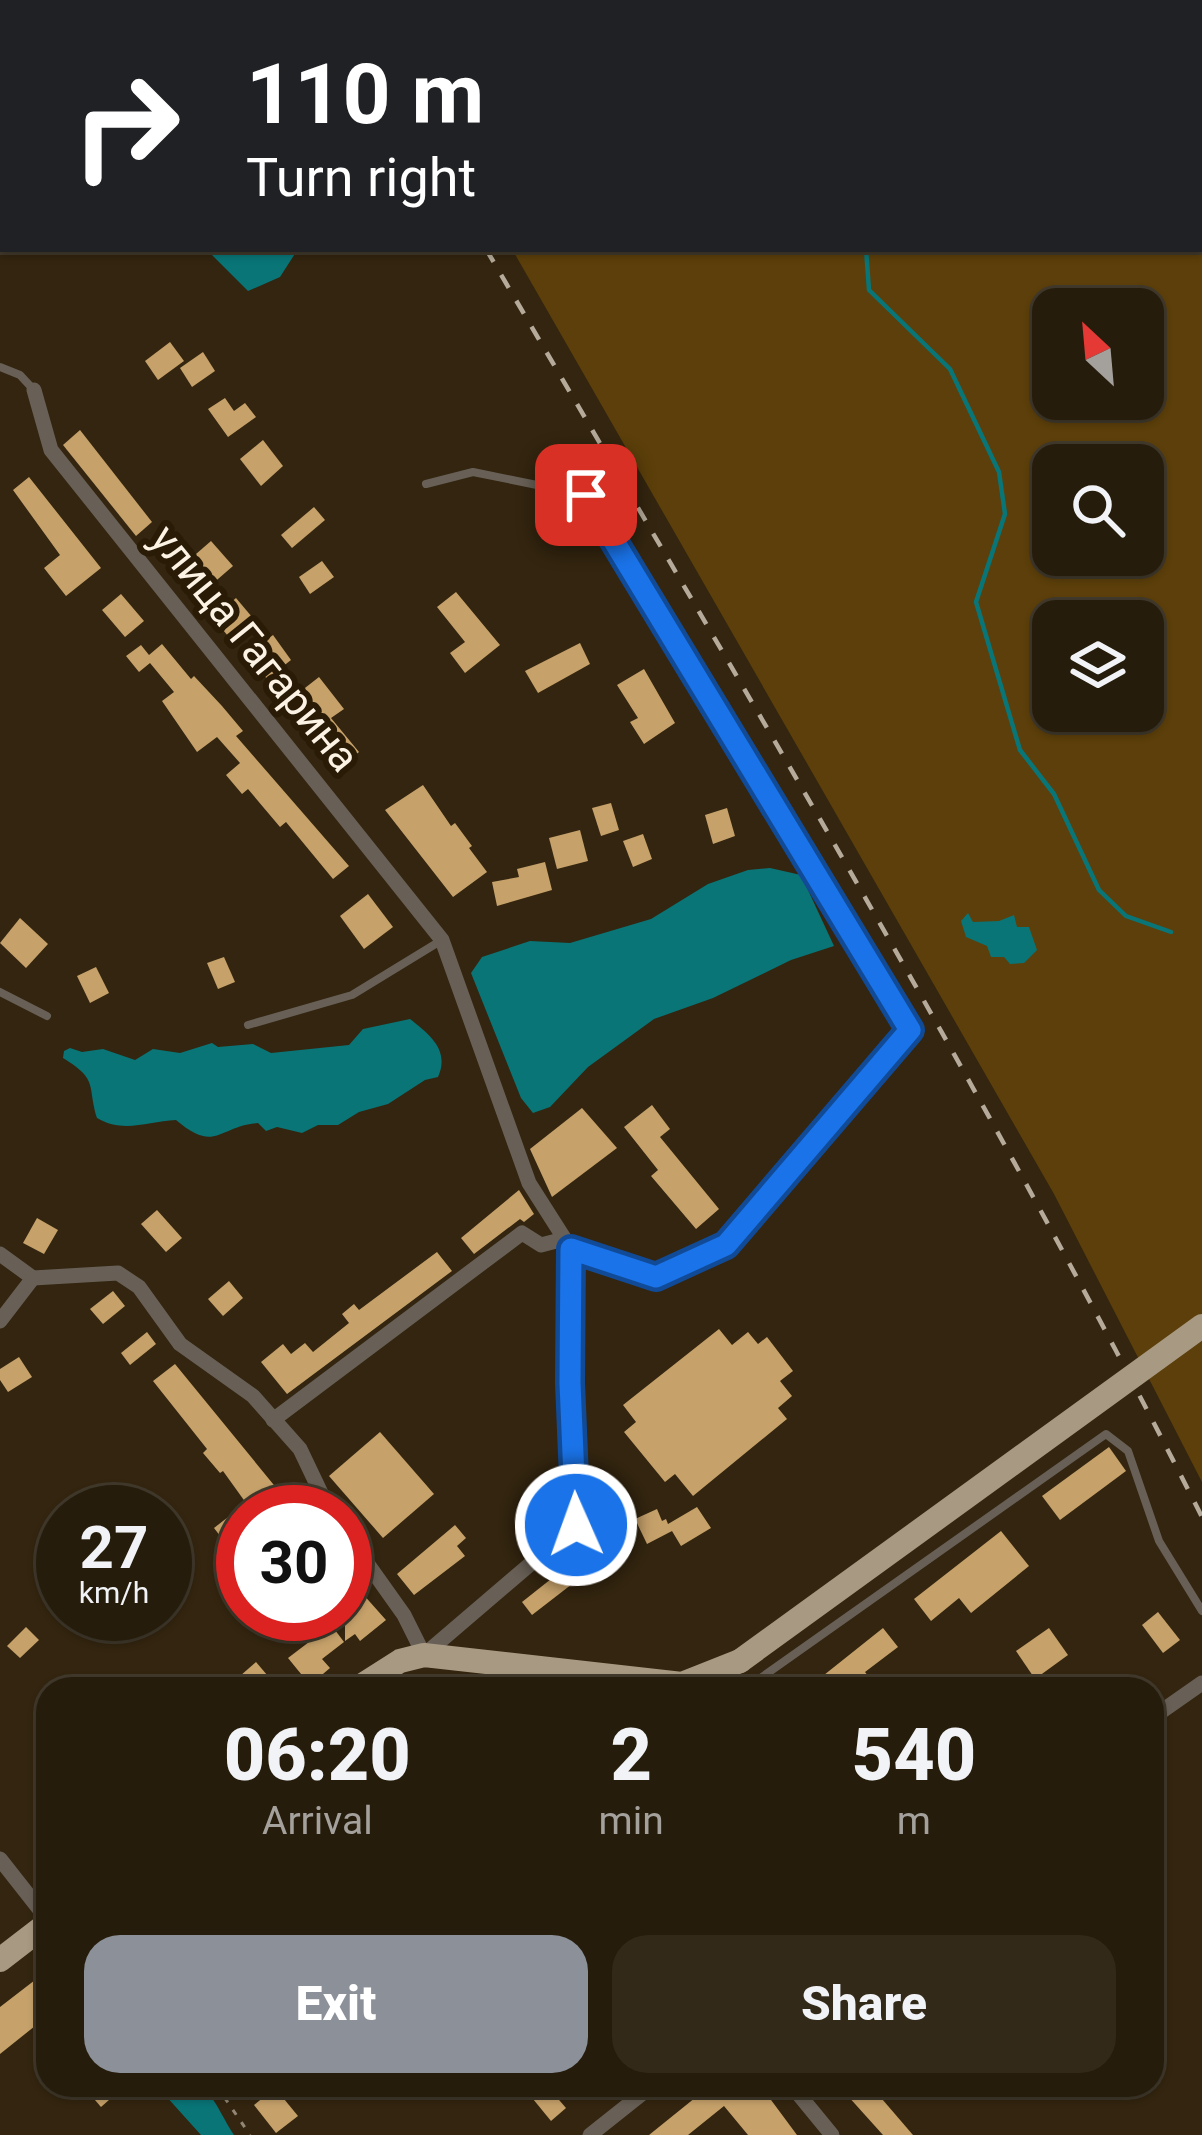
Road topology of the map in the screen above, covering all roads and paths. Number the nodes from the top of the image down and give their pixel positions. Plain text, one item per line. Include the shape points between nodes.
1 (0, 367) edge
2 (34, 391) joint
3 (427, 484) dead end
4 (442, 940) junction
5 (0, 992) edge
6 (47, 1016) dead end
7 (248, 1025) dead end
8 (568, 1244) junction
9 (0, 1254) edge
10 (33, 1278) junction
11 (0, 1321) edge
12 (1202, 1326) edge
13 (273, 1420) junction
14 (317, 1485) edge
15 (619, 1495) dead end
16 (576, 1525) junction
17 (372, 1570) edge
18 (1202, 1611) edge
19 (424, 1655) junction
20 (375, 1677) edge
21 (590, 1677) edge
22 (708, 1677) edge
23 (762, 1677) edge
24 (1202, 1683) edge
25 (1164, 1710) edge
26 (0, 1859) edge
27 (36, 1906) edge
28 (36, 1932) edge
29 (0, 1960) edge
30 (224, 2097) edge
31 (638, 2097) edge
32 (801, 2097) edge
33 (250, 2135) edge
34 (590, 2135) edge
35 (832, 2135) edge

1 - 2 lane
2 - 4 street, улица Гагарина via 51,450
3 - 8 lane via 472,472 586,495 910,1030 726,1245 656,1277
4 - 7 lane via 352,994
4 - 8 street, улица Гагарина via 529,1183
5 - 6 lane
8 - 13 street via 541,1245 522,1233
8 - 16 street
9 - 10 street
10 - 11 street
10 - 13 street via 118,1273 139,1287 179,1344 253,1396
12 - 22 main road, bridge
13 - 14 street via 300,1449
15 - 16 lane
16 - 19 street
17 - 19 street
18 - 23 lane via 1159,1541 1128,1451 1106,1434
19 - 20 main road
19 - 21 main road
24 - 25 street
26 - 27 street
28 - 29 main road
30 - 33 path
31 - 34 street
32 - 35 street

